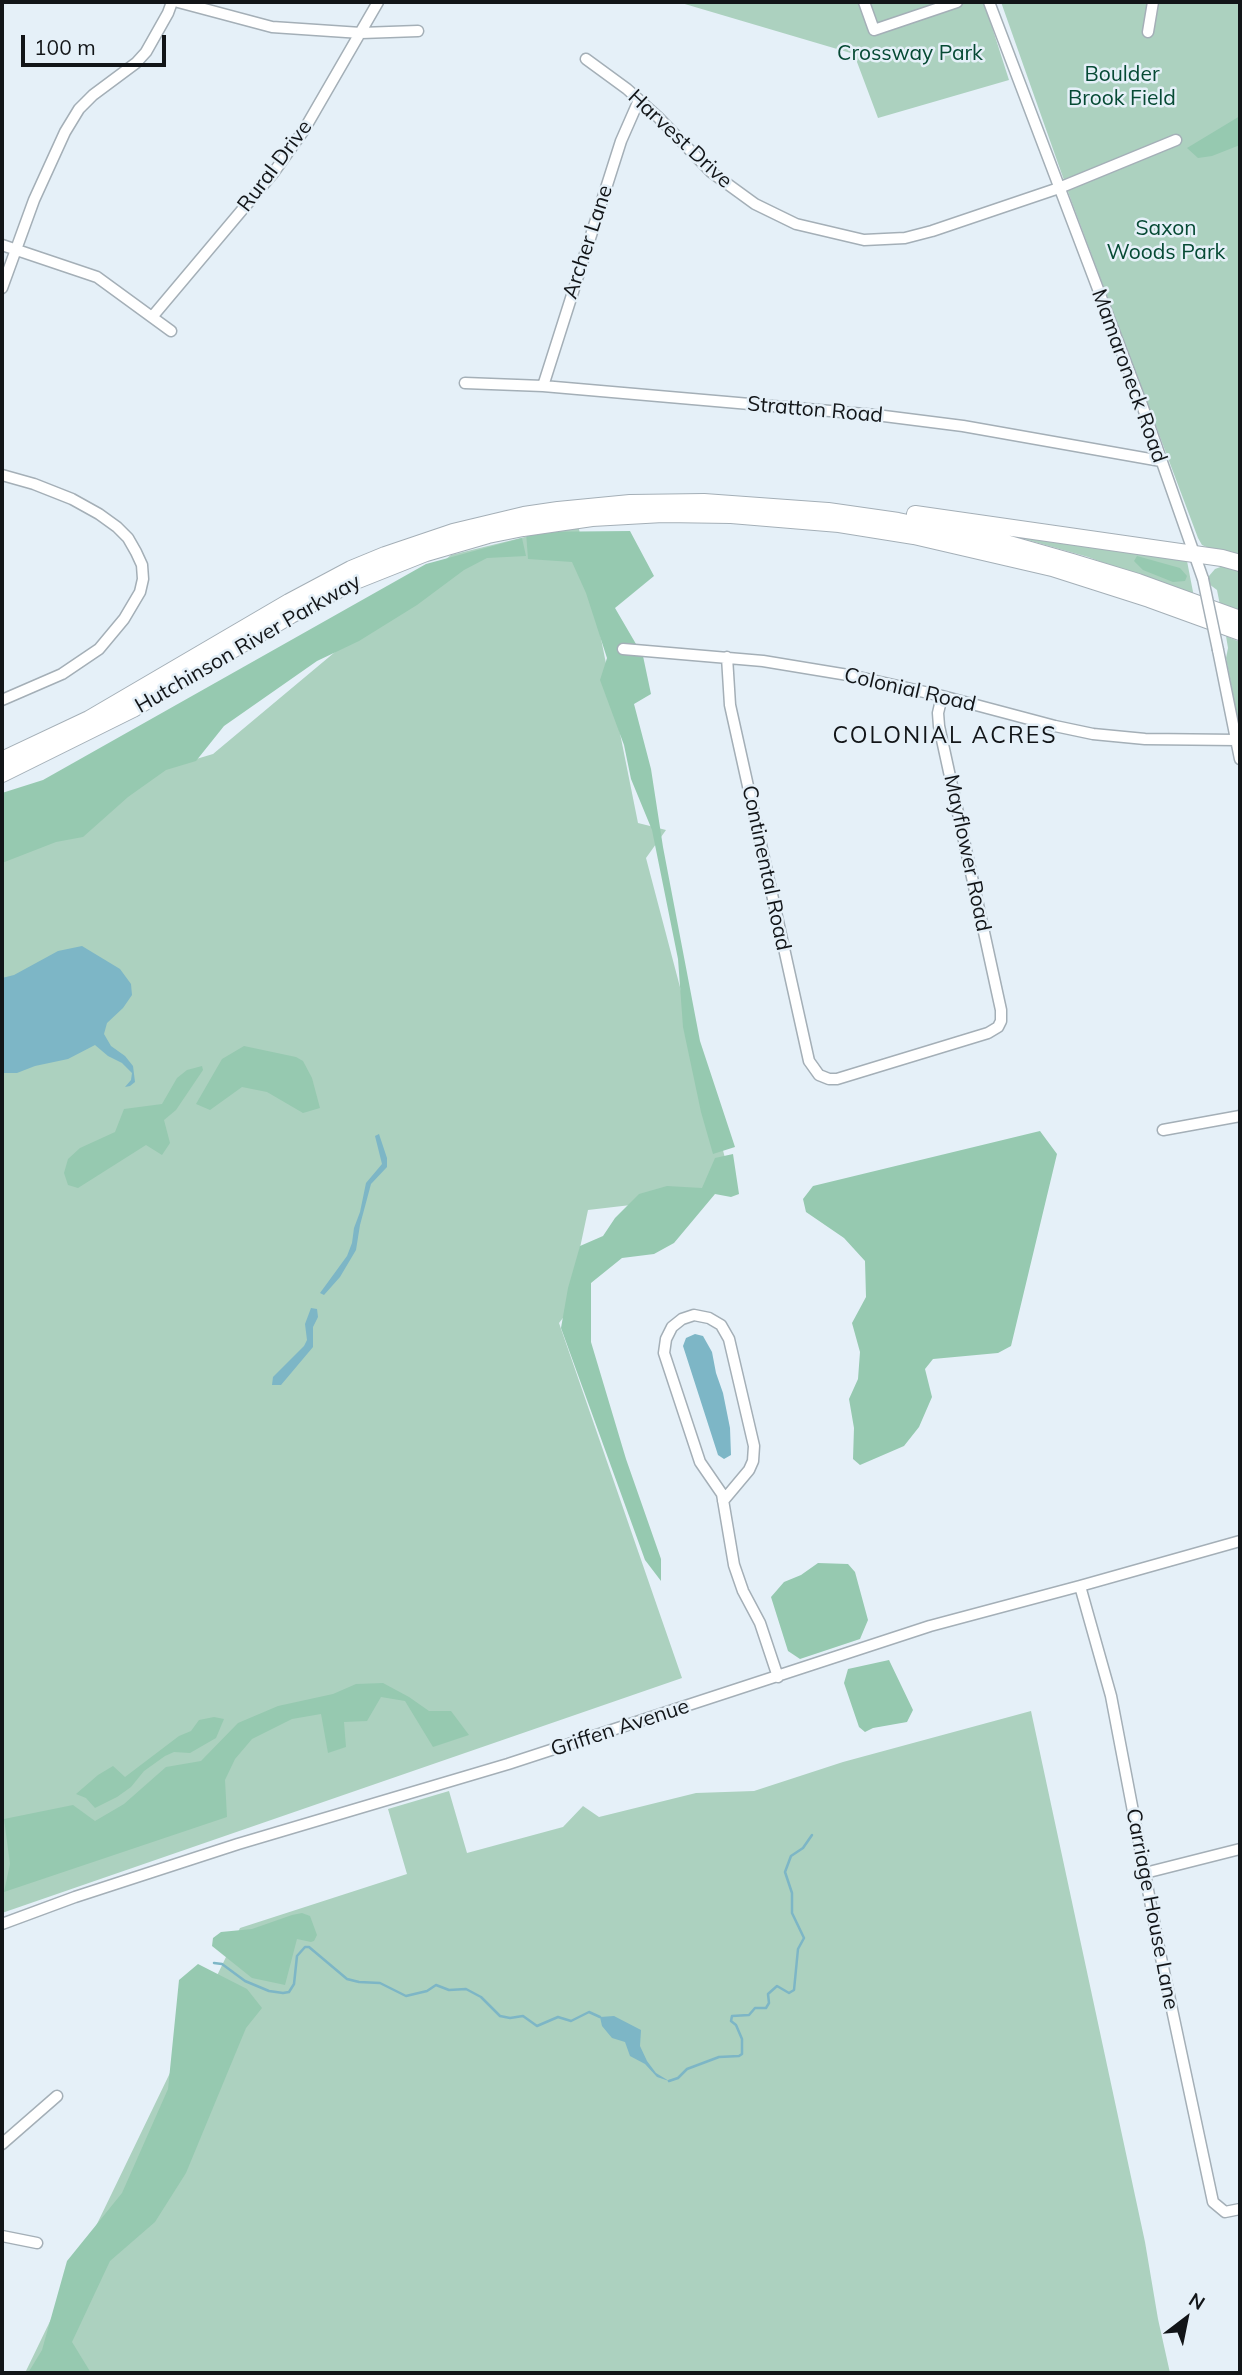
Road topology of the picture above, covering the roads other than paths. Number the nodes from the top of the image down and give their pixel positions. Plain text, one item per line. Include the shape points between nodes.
1 (172, 2) edge
2 (178, 2) edge
3 (378, 2) edge
4 (864, 2) edge
5 (957, 2) edge
6 (989, 2) edge
7 (1153, 2) edge
8 (418, 31) dead end
9 (1148, 32) dead end
10 (360, 33) junction
11 (586, 59) dead end
12 (639, 100) junction
13 (1176, 140) dead end
14 (1059, 188) junction
15 (2, 244) edge
16 (16, 249) junction
17 (2, 288) edge
18 (152, 317) junction
19 (171, 331) dead end
20 (465, 383) dead end
21 (543, 386) junction
22 (1161, 461) junction
23 (2, 475) edge
24 (828, 510) junction
25 (1196, 555) junction
26 (1240, 563) edge
27 (1240, 619) edge
28 (1240, 632) edge
29 (623, 649) dead end
30 (727, 657) junction
31 (942, 696) junction
32 (2, 700) edge
33 (1237, 740) junction
34 (1240, 759) edge
35 (2, 760) edge
36 (2, 774) edge
37 (819, 1075) joint
38 (1240, 1116) edge
39 (1163, 1130) dead end
40 (723, 1501) junction
41 (1240, 1541) edge
42 (1080, 1586) junction
43 (778, 1677) junction
44 (1240, 1849) edge
45 (1146, 1873) junction
46 (2, 1924) edge
47 (57, 2096) dead end
48 (2, 2144) edge
49 (1240, 2209) edge
50 (2, 2236) edge
51 (37, 2243) dead end

1 - 16 street via 146,52 79,109 51,159
2 - 10 street via 272,27
3 - 10 street, Rural Drive
4 - 5 street via 874,30
6 - 14 street, Mamaroneck Road
7 - 9 street
8 - 10 street
10 - 18 street, Rural Drive via 274,172
11 - 12 street, Harvest Drive
12 - 14 street, Harvest Drive via 739,194 796,224 844,237 905,238
12 - 21 street, Archer Lane via 621,141
13 - 14 street, Harvest Drive
14 - 22 street, Mamaroneck Road
15 - 16 street
16 - 17 street
16 - 18 street via 97,277
18 - 19 street
20 - 21 street, Stratton Road
21 - 22 street, Stratton Road via 876,415
22 - 25 street, Mamaroneck Road
23 - 32 street via 72,499 108,520 132,545 143,579 124,619 99,649 62,674
24 - 25 highway via 893,511
24 - 27 highway, Hutchinson River Parkway via 1002,542 1107,572
24 - 35 highway, Hutchinson River Parkway via 704,502 630,503 524,515 453,532 385,555 321,584 89,719
25 - 26 highway
25 - 33 street, Mamaroneck Road, bridge
28 - 36 highway, Hutchinson River Parkway via 1074,575 914,536 731,515 592,518 476,538 365,577 322,597 125,713
29 - 30 street, Colonial Road
30 - 31 street, Colonial Road via 854,676
30 - 37 street, Continental Road via 730,705 809,1061
31 - 33 street, Colonial Road via 1093,734
31 - 37 street, Mayflower Road via 939,726 1001,1021 988,1033 837,1079
33 - 34 street, Mamaroneck Road
38 - 39 street
40 - 40 street via 700,1462 664,1353 672,1327 694,1315 721,1325 729,1339 754,1446 749,1470
40 - 43 street via 734,1565
41 - 42 street, Griffen Avenue
42 - 43 street, Griffen Avenue via 929,1626
42 - 45 street, Carriage House Lane via 1111,1696
43 - 46 street, Griffen Avenue via 238,1844
44 - 45 street
45 - 49 street, Carriage House Lane via 1213,2202 1225,2212
47 - 48 street
50 - 51 street

